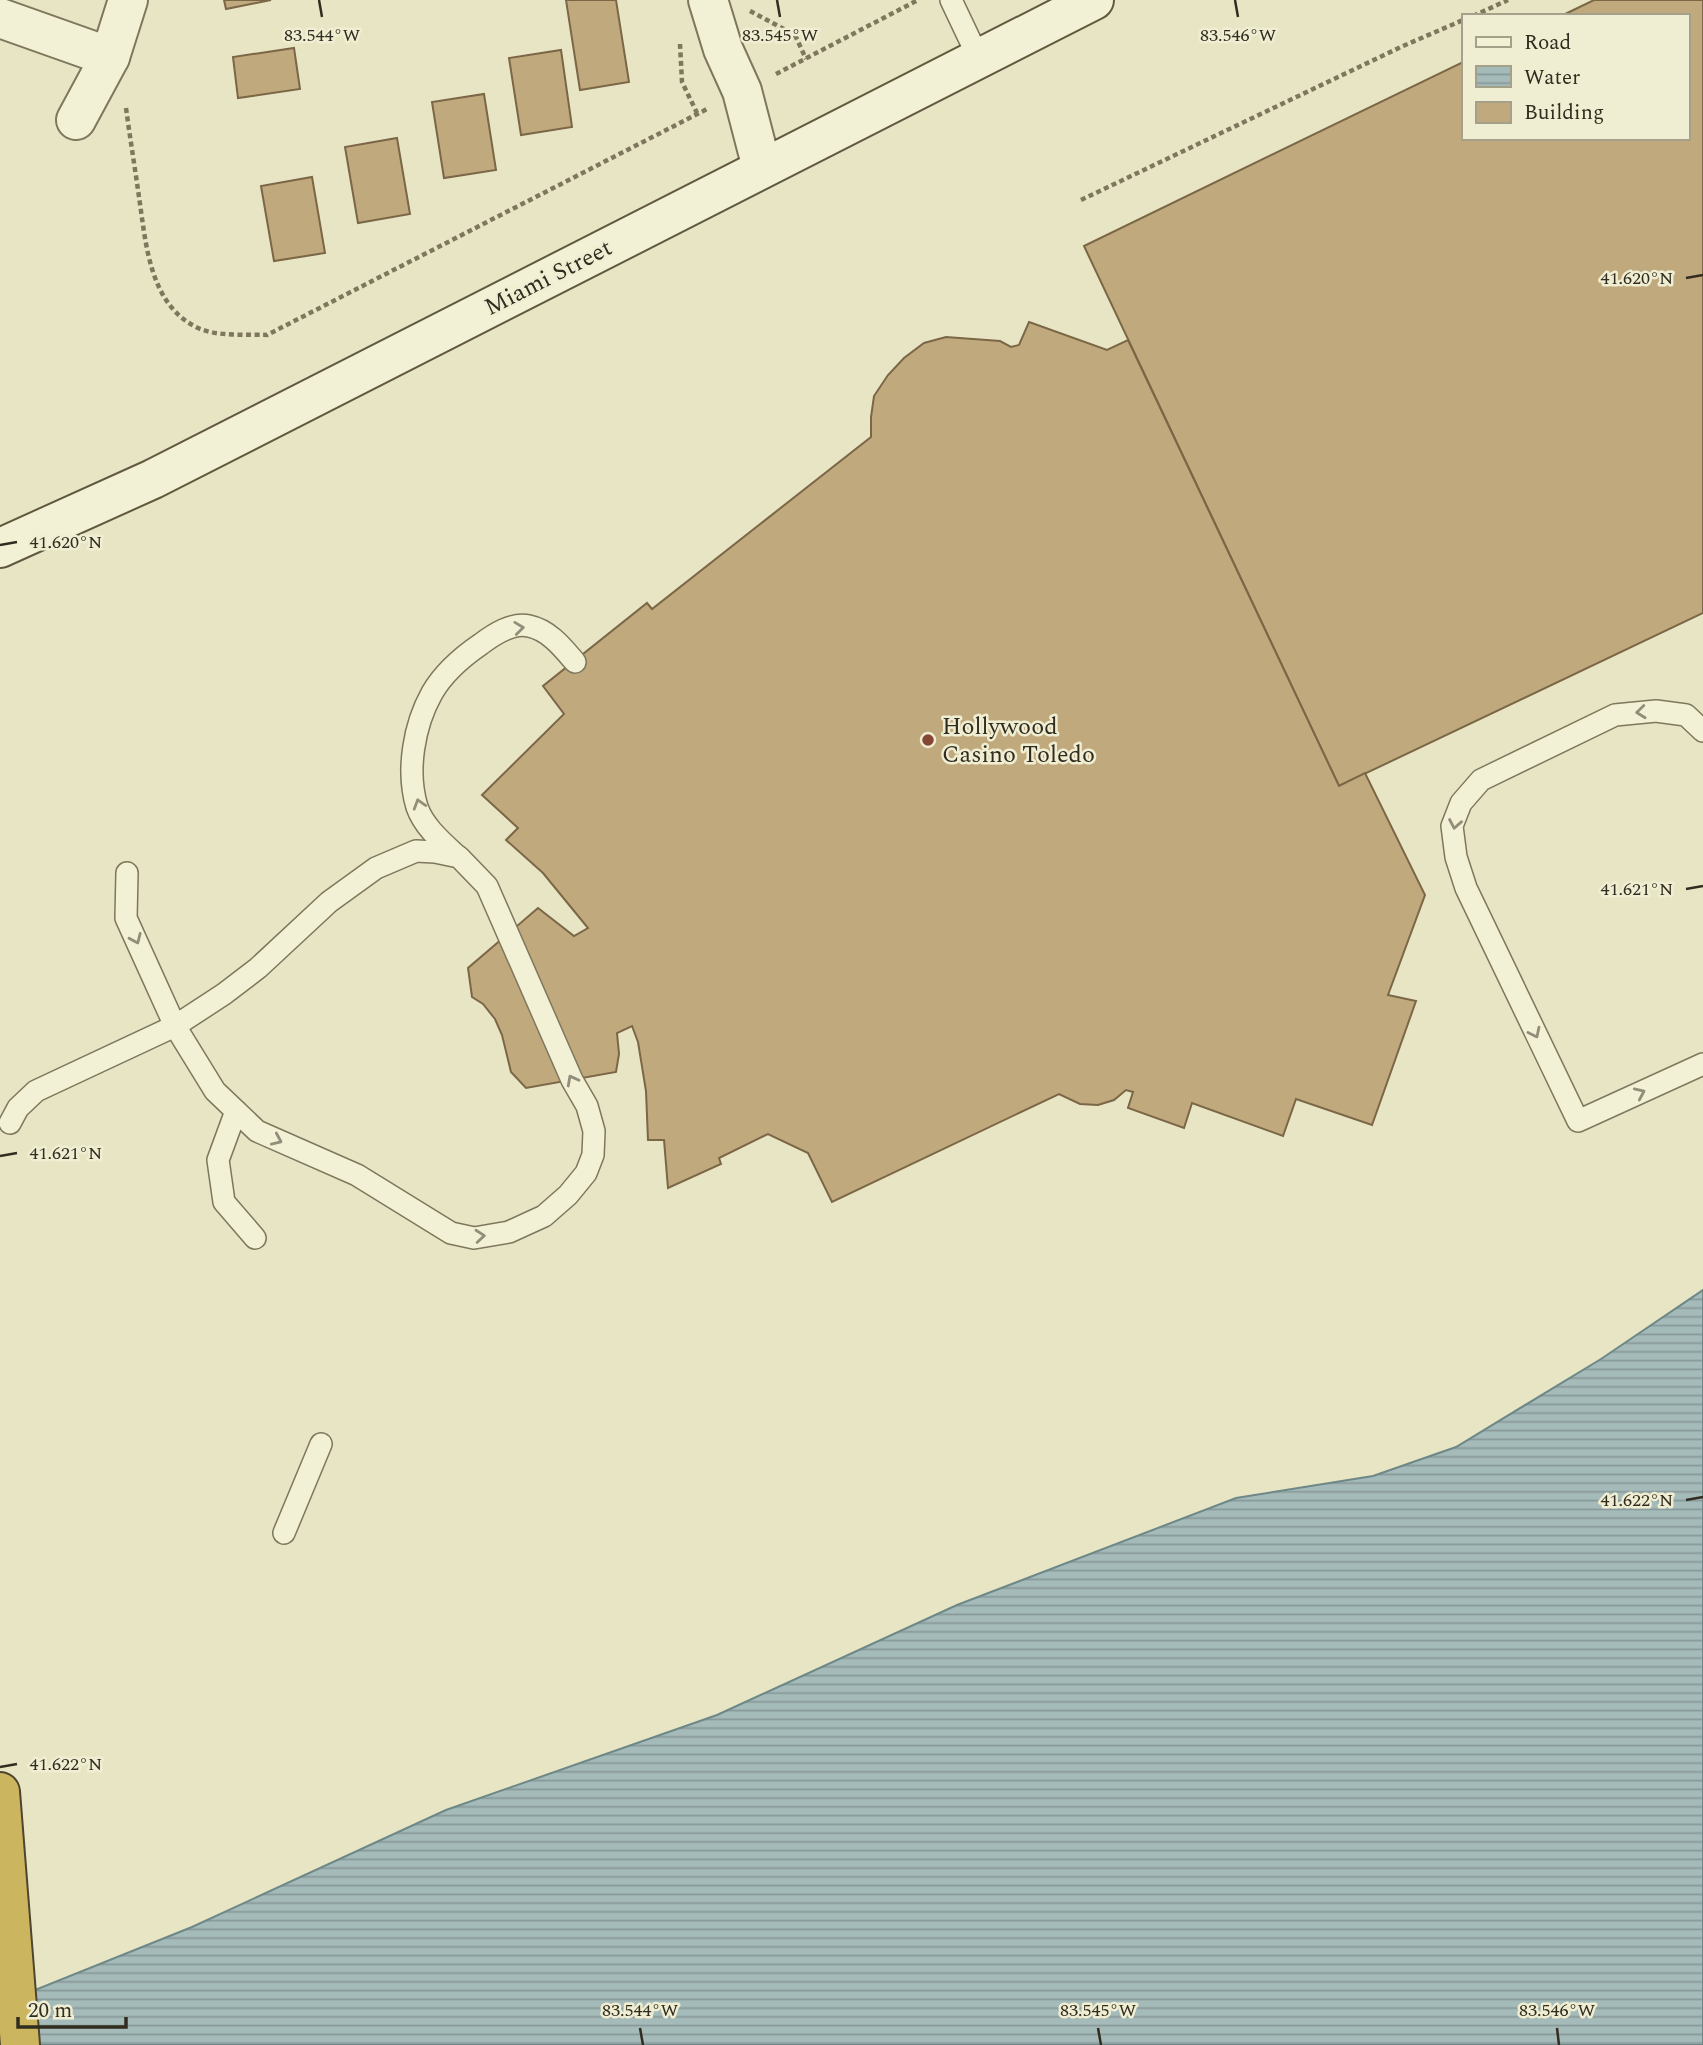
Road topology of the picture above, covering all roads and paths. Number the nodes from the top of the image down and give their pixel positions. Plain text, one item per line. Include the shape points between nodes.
1 (128, 0) edge
2 (708, 0) edge
3 (747, 0) edge
4 (918, 0) edge
5 (951, 0) edge
6 (1094, 0) edge
7 (1508, 0) edge
8 (1477, 14) edge
9 (0, 18) edge
10 (1462, 20) edge
11 (679, 37) dead end
12 (110, 57) junction
13 (806, 59) junction
14 (979, 59) junction
15 (742, 91) junction
16 (125, 103) dead end
17 (697, 113) junction
18 (76, 120) dead end
19 (762, 168) junction
20 (1081, 200) dead end
21 (0, 548) edge
22 (575, 662) dead end
23 (1703, 731) edge
24 (459, 857) junction
25 (127, 873) dead end
26 (175, 1026) junction
27 (1703, 1064) edge
28 (236, 1111) junction
29 (10, 1123) dead end
30 (255, 1238) dead end
31 (321, 1444) dead end
32 (284, 1534) dead end
33 (0, 1792) edge
34 (20, 2045) edge

1 - 12 main road
2 - 15 main road
3 - 13 path via 749,10 795,35
4 - 13 path
5 - 14 lane
6 - 14 main road, Miami Street
7 - 8 path
9 - 12 main road
10 - 20 path
11 - 17 path via 681,82
12 - 18 main road
13 - 15 path
14 - 19 main road, Miami Street
15 - 17 path
15 - 19 main road
16 - 17 path via 149,261 162,292 172,308 197,327 267,335
19 - 21 main road, Miami Street via 153,479
24 -> 22 lane via 433,834 416,800 412,758 432,692 457,662 498,631 528,626 554,639
23 -> 27 lane via 1686,715 1656,711 1615,715 1481,780 1461,803 1452,826 1465,888 1578,1121
24 - 26 lane via 416,851 376,868 329,902 224,995
28 -> 24 lane via 257,1131 358,1175 451,1233 474,1238 509,1232 544,1216 568,1195 586,1173 593,1155 594,1131 587,1106 487,886
25 -> 26 lane via 126,918
26 - 28 lane via 215,1091
26 - 29 lane via 36,1091
28 - 30 lane via 218,1160 224,1202
31 - 32 lane
33 - 34 highway

